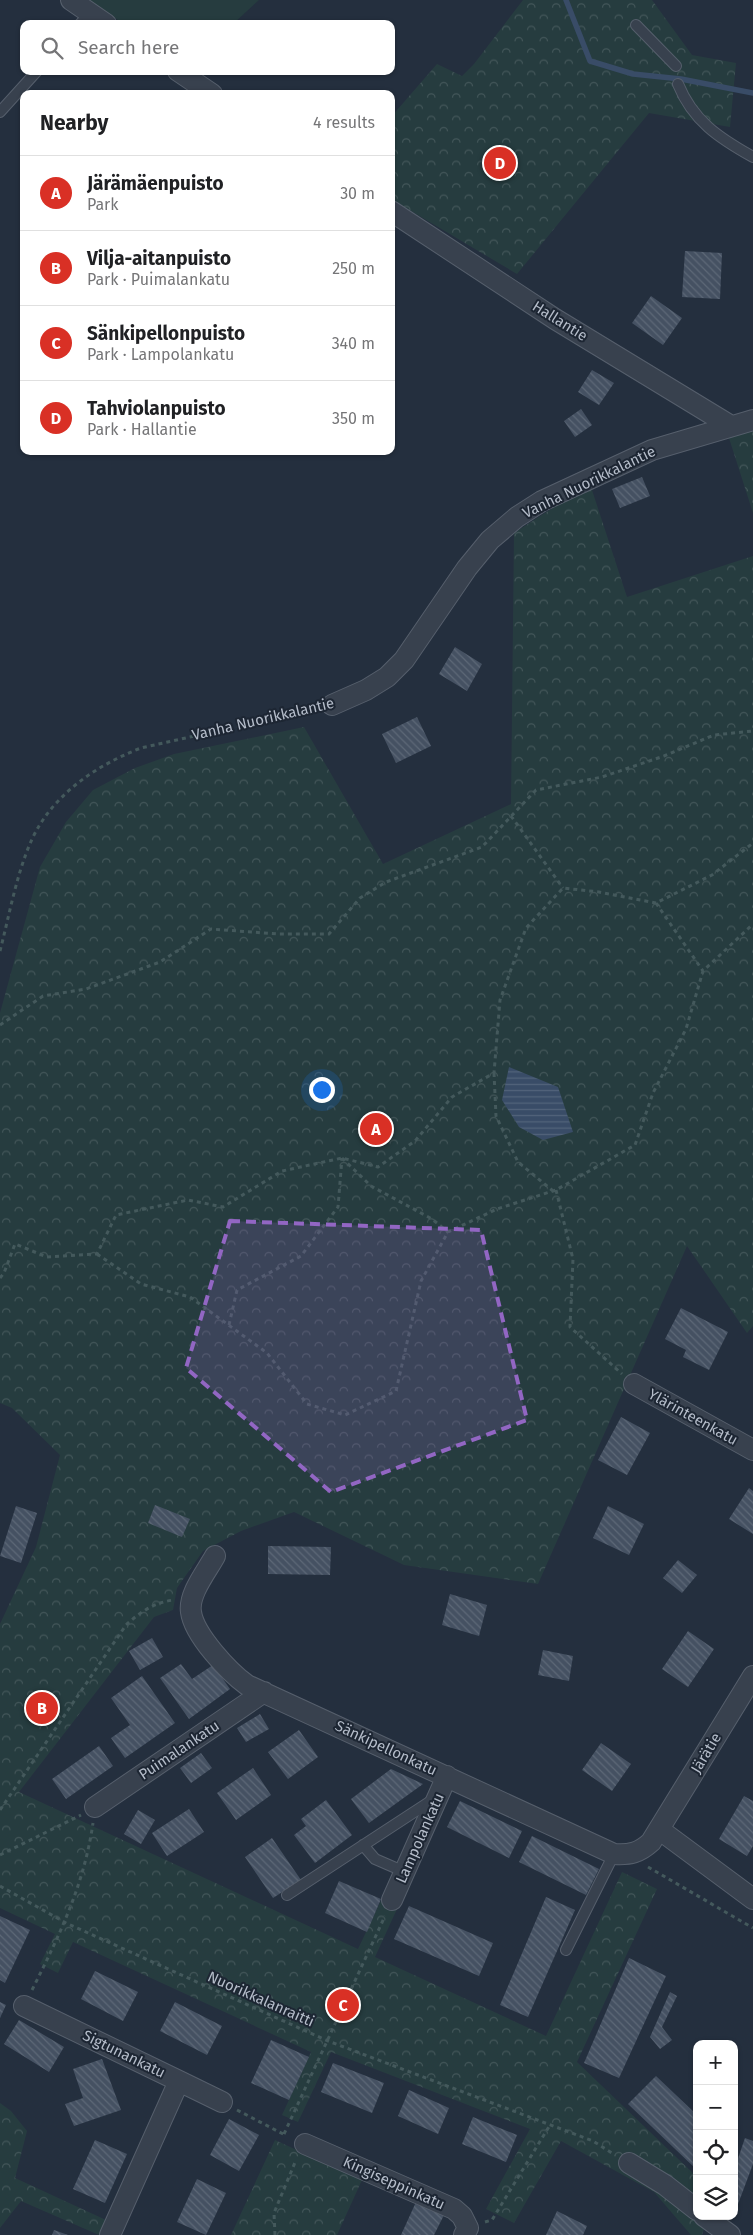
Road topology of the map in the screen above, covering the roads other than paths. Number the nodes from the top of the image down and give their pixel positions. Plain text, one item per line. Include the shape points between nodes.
1 (71, 0) edge
2 (92, 20) edge
3 (636, 24) dead end
4 (676, 66) dead end
5 (33, 75) edge
6 (184, 75) edge
7 (678, 84) dead end
8 (206, 90) edge
9 (0, 112) edge
10 (753, 157) edge
11 (395, 214) edge
12 (753, 420) edge
13 (731, 426) junction
14 (332, 705) road end
15 (634, 1384) road end
16 (753, 1450) edge
17 (215, 1556) dead end
18 (753, 1676) edge
19 (264, 1692) junction
20 (447, 1776) junction
21 (439, 1795) junction
22 (94, 1808) road end
23 (660, 1830) junction
24 (363, 1845) junction
25 (621, 1854) junction
26 (405, 1872) junction
27 (287, 1895) dead end
28 (753, 1898) edge
29 (392, 1900) road end
30 (566, 1950) dead end
31 (24, 2006) road end
32 (179, 2081) junction
33 (222, 2102) road end
34 (305, 2144) road end
35 (629, 2163) road end
36 (693, 2207) edge
37 (709, 2220) edge
38 (466, 2231) edge
39 (110, 2235) edge
40 (730, 2235) edge

1 - 2 street
3 - 4 lane
5 - 9 lane
6 - 8 street
7 - 10 lane via 684,99 702,122 722,140
11 - 13 street, Hallantie via 555,319
12 - 13 street, Vanha Nuorikkalantie
13 - 14 street, Vanha Nuorikkalantie via 652,450 542,501 517,517 490,540 404,660 366,690
15 - 16 street, Ylärinteenkatu
17 - 19 street, Sänkipellonkatu via 192,1598 191,1612 220,1661 232,1674
18 - 23 street, Järätie
19 - 20 street, Sänkipellonkatu
19 - 22 street, Puimalankatu
20 - 21 street, Lampolankatu
20 - 25 street, Sänkipellonkatu
21 - 24 lane
21 - 26 street, Lampolankatu
23 - 25 street via 642,1851
23 - 28 street
24 - 26 lane via 375,1859
24 - 27 lane
25 - 30 lane
26 - 29 street, Lampolankatu
31 - 32 street, Sigtunankatu
32 - 33 street
32 - 39 street, Sigtunankatu
34 - 38 street, Kingiseppinkatu via 454,2209 462,2216
35 - 36 street via 665,2184
37 - 40 street

